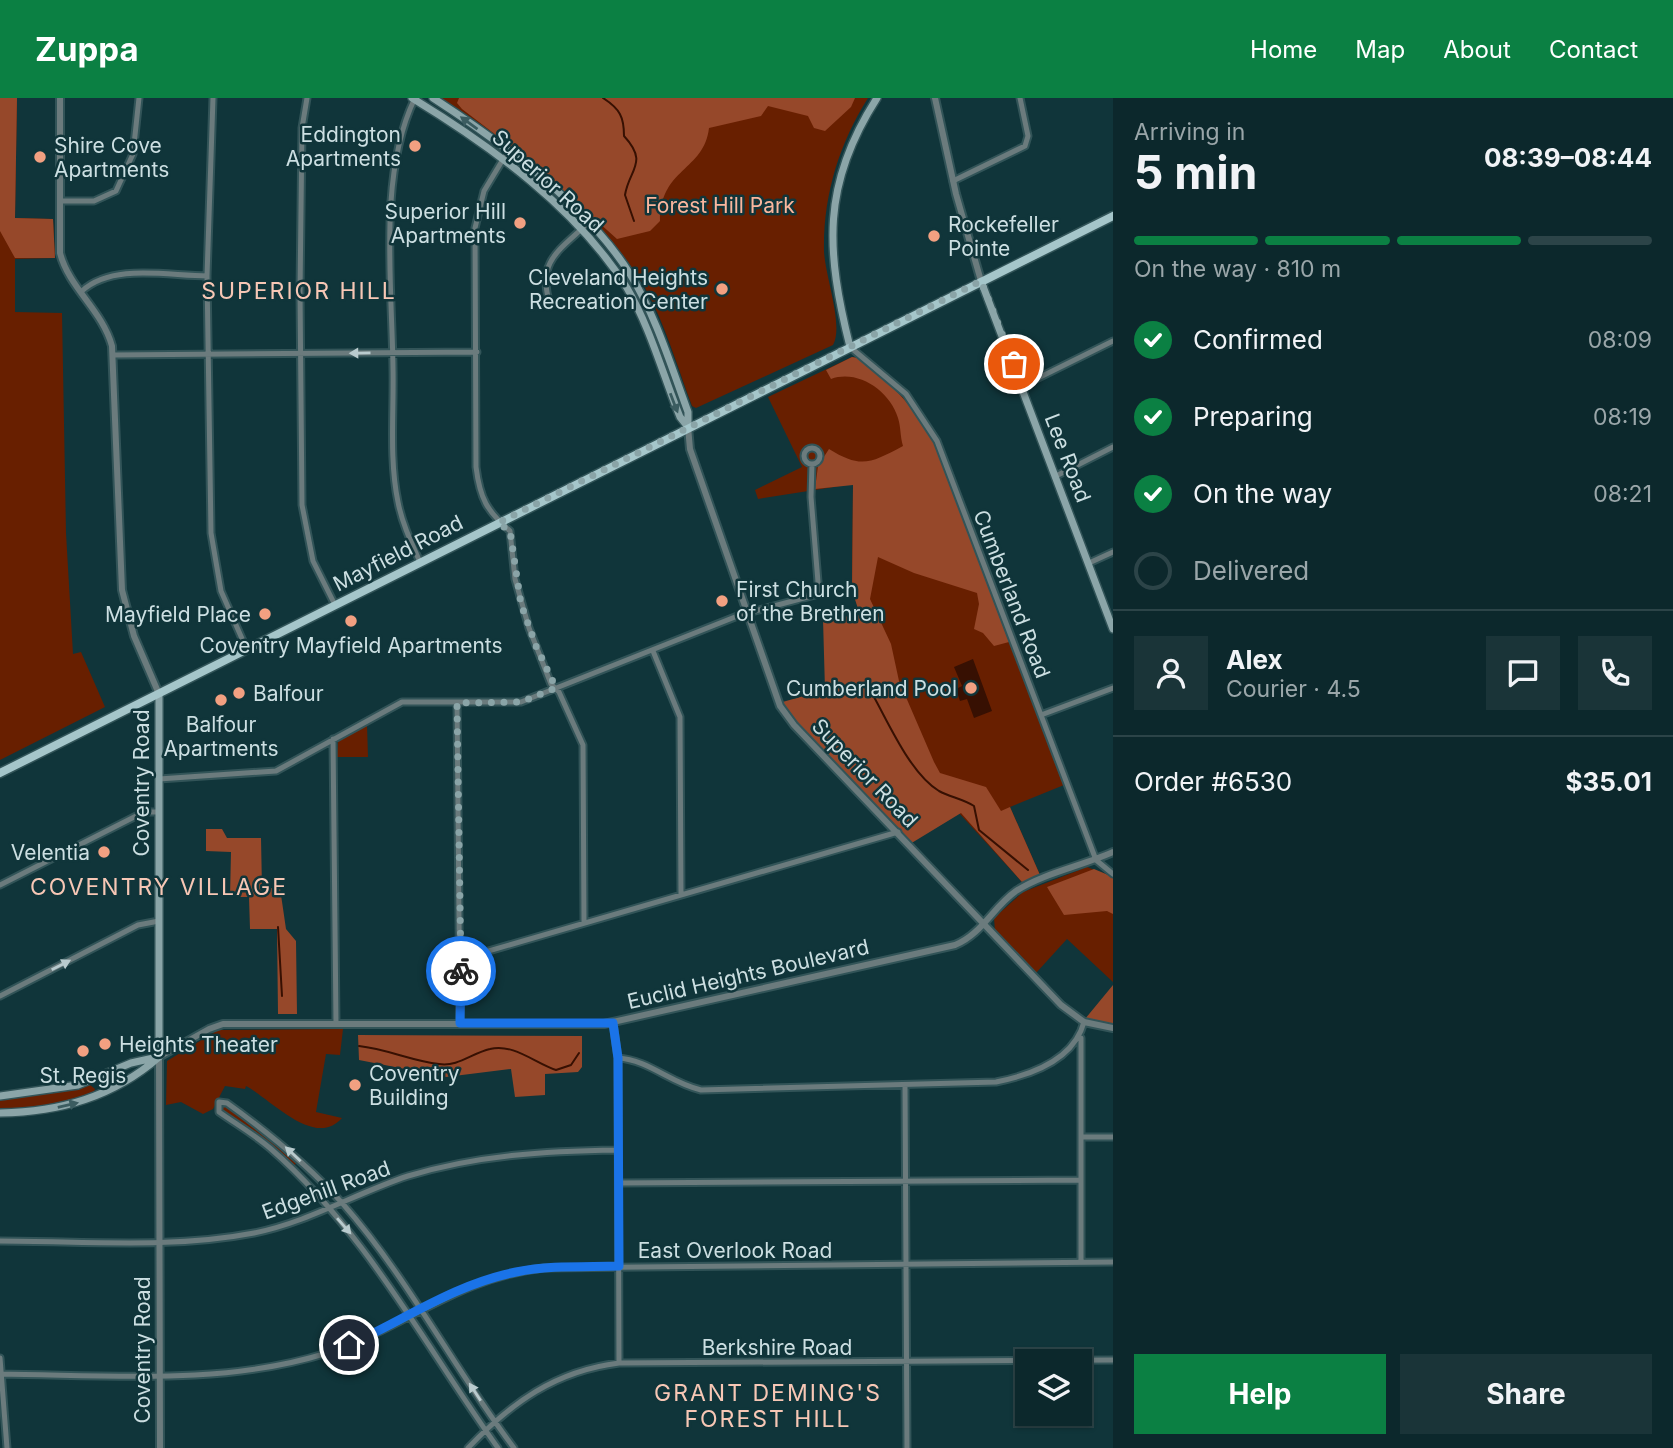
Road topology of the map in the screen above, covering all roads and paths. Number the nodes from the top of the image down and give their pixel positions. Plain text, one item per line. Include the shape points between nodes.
1 (60, 98) edge
2 (139, 98) edge
3 (213, 98) edge
4 (307, 98) edge
5 (433, 98) edge
6 (877, 98) edge
7 (935, 98) edge
8 (1020, 98) edge
9 (414, 99) edge
10 (508, 151) junction
11 (502, 159) junction
12 (953, 181) junction
13 (60, 201) junction
14 (1113, 216) edge
15 (588, 223) junction
16 (581, 230) junction
17 (622, 262) junction
18 (613, 268) junction
19 (207, 276) junction
20 (981, 281) junction
21 (82, 291) junction
22 (550, 304) dead end
23 (655, 325) junction
24 (646, 329) junction
25 (1113, 341) edge
26 (850, 347) junction
27 (393, 352) junction
28 (477, 352) junction
29 (208, 354) junction
30 (301, 354) junction
31 (114, 355) junction
32 (674, 374) junction
33 (664, 377) junction
34 (1022, 386) junction
35 (688, 427) junction
36 (1113, 447) edge
37 (812, 464) dead end
38 (1056, 476) junction
39 (498, 523) junction
40 (1113, 552) edge
41 (420, 562) junction
42 (1089, 564) junction
43 (335, 605) junction
44 (746, 613) junction
45 (1113, 629) edge
46 (247, 650) junction
47 (653, 651) junction
48 (556, 688) junction
49 (1113, 688) edge
50 (159, 694) junction
51 (457, 703) junction
52 (1041, 715) junction
53 (333, 739) junction
54 (0, 773) edge
55 (159, 779) junction
56 (159, 812) junction
57 (899, 832) junction
58 (1113, 852) edge
59 (1096, 860) junction
60 (1113, 874) edge
61 (0, 885) edge
62 (681, 895) junction
63 (159, 921) junction
64 (584, 922) junction
65 (985, 924) junction
66 (461, 959) junction
67 (0, 996) edge
68 (1084, 1022) junction
69 (336, 1023) junction
70 (460, 1023) junction
71 (613, 1023) junction
72 (1113, 1028) edge
73 (1081, 1035) junction
74 (159, 1057) junction
75 (618, 1058) junction
76 (905, 1085) junction
77 (0, 1096) edge
78 (0, 1114) edge
79 (1081, 1137) junction
80 (1113, 1137) edge
81 (618, 1150) junction
82 (1080, 1180) junction
83 (905, 1181) junction
84 (619, 1183) junction
85 (342, 1204) junction
86 (330, 1210) junction
87 (0, 1241) edge
88 (159, 1242) junction
89 (1081, 1262) junction
90 (1113, 1262) edge
91 (906, 1265) junction
92 (619, 1266) junction
93 (421, 1309) junction
94 (410, 1315) junction
95 (0, 1358) edge
96 (1113, 1360) edge
97 (907, 1362) junction
98 (619, 1363) junction
99 (1, 1374) edge
100 (160, 1375) junction
101 (494, 1421) junction
102 (485, 1430) junction
103 (7, 1448) edge
104 (160, 1448) edge
105 (468, 1448) edge
106 (498, 1448) edge
107 (514, 1448) edge
108 (907, 1448) edge

1 - 13 street, Coventry Road
2 - 13 street via 132,155 116,191 94,201
3 - 19 street
4 - 30 street via 302,128
10 -> 5 main road, Superior Road
6 - 26 main road via 848,155 832,217 834,278
7 - 12 street, Lee Road
8 - 12 street via 1028,136 1025,146
9 - 11 main road, Superior Road
9 - 27 street via 402,131 392,183
10 - 11 street
10 - 15 main road, Superior Road
11 - 16 main road, Superior Road
11 - 28 street via 476,216
12 - 20 street, Lee Road
13 - 21 street, Coventry Road via 60,253 68,274
14 - 20 main road, Mayfield Road
15 - 16 street
15 - 17 main road, Superior Road
16 - 18 main road, Superior Road
16 - 22 street via 547,266 544,285
17 - 18 main road
17 - 23 main road, Superior Road
18 - 24 main road, Superior Road
19 - 21 street via 112,275
19 - 29 street
20 - 26 main road, Mayfield Road
20 - 34 main road, Lee Road
21 - 31 street, Coventry Road via 104,323
23 - 24 main road
23 - 32 main road, Superior Road
24 - 33 main road, Superior Road
25 - 34 street
26 - 35 main road, Mayfield Road
26 - 52 street, Cumberland Road via 898,385 937,441
27 - 28 street
27 -> 30 street
27 - 41 street via 396,487 403,523
28 - 39 street via 477,476 484,501
29 - 30 street
29 - 31 street
29 - 46 street via 214,564
30 - 43 street via 303,521 313,561
31 - 50 street, Coventry Road via 122,590 131,626
32 - 33 main road
32 - 35 main road, Superior Road via 688,412
33 -> 35 main road, Superior Road
34 - 38 main road, Lee Road
35 - 39 main road, Mayfield Road
35 - 44 street, Superior Road via 690,449
36 - 38 street
37 - 44 street via 819,594
38 - 42 main road, Lee Road
39 - 41 main road, Mayfield Road
39 - 48 street via 510,531 521,604
40 - 42 street
41 - 43 main road, Mayfield Road
42 - 45 main road, Lee Road
43 - 46 main road, Mayfield Road
44 - 47 street
44 - 57 street, Superior Road via 780,706
46 - 50 main road, Mayfield Road
47 - 48 street
47 - 62 street via 680,717
48 - 51 street via 521,702
48 - 64 street via 583,746
49 - 52 street
50 - 54 main road, Mayfield Road
50 - 55 main road, Coventry Road
51 - 53 street via 402,702
51 - 66 street
52 - 59 street, Cumberland Road
53 - 55 street via 269,773
53 - 69 street
55 - 56 main road, Coventry Road
56 - 61 street via 144,812
56 - 63 main road, Coventry Road
57 - 62 street
57 - 65 street, Superior Road
58 - 59 street, Euclid Heights Boulevard
59 - 60 street, Cumberland Road
59 - 65 street, Euclid Heights Boulevard via 1025,886 1007,898
62 - 64 street
67 -> 63 street via 138,925
63 - 74 main road, Coventry Road
64 - 66 street
65 - 68 street, Superior Road via 1061,1005
65 - 71 street, Euclid Heights Boulevard via 955,945
66 - 70 street
68 - 72 street, Superior Road
68 - 73 street
69 - 70 street, Euclid Heights Boulevard
69 - 74 street, Euclid Heights Boulevard via 219,1025
70 - 71 street, Euclid Heights Boulevard
71 - 75 street
73 - 76 street via 1047,1066 1021,1077
73 - 79 street
74 - 77 main road, Euclid Heights Boulevard via 78,1085
78 -> 74 main road, Euclid Heights Boulevard via 91,1099 132,1079
74 - 88 street, Coventry Road
75 - 76 street via 642,1061 672,1081 701,1090
75 - 81 street
76 - 83 street
79 - 80 street
79 - 82 street
81 - 84 street
81 - 85 street, Edgehill Road via 467,1161 407,1177
82 - 83 street
82 - 89 street
83 - 84 street
83 - 91 street
84 - 92 street
85 - 86 street, Edgehill Road
85 -> 86 street via 278,1140 219,1102 219,1112 269,1147
85 - 93 street
86 - 88 street, Edgehill Road via 257,1232
86 -> 94 street
87 - 88 street, Edgehill Road
88 - 100 street, Coventry Road
89 - 90 street, East Overlook Road
89 - 91 street, East Overlook Road
91 - 92 street, East Overlook Road
91 - 97 street
92 - 93 street, East Overlook Road via 514,1272 469,1285
92 - 98 street
93 - 94 street, East Overlook Road
101 -> 93 street
94 - 100 street, East Overlook Road via 349,1345 288,1364 225,1373
94 - 102 street
95 - 99 street
96 - 97 street, Berkshire Road
97 - 98 street, Berkshire Road
97 - 108 street
98 - 101 street, Berkshire Road via 572,1373 542,1386
99 - 100 street, East Overlook Road
99 - 103 street
100 - 104 street, Coventry Road
101 - 102 street, Berkshire Road
101 - 107 street
102 - 105 street, Berkshire Road
102 - 106 street

